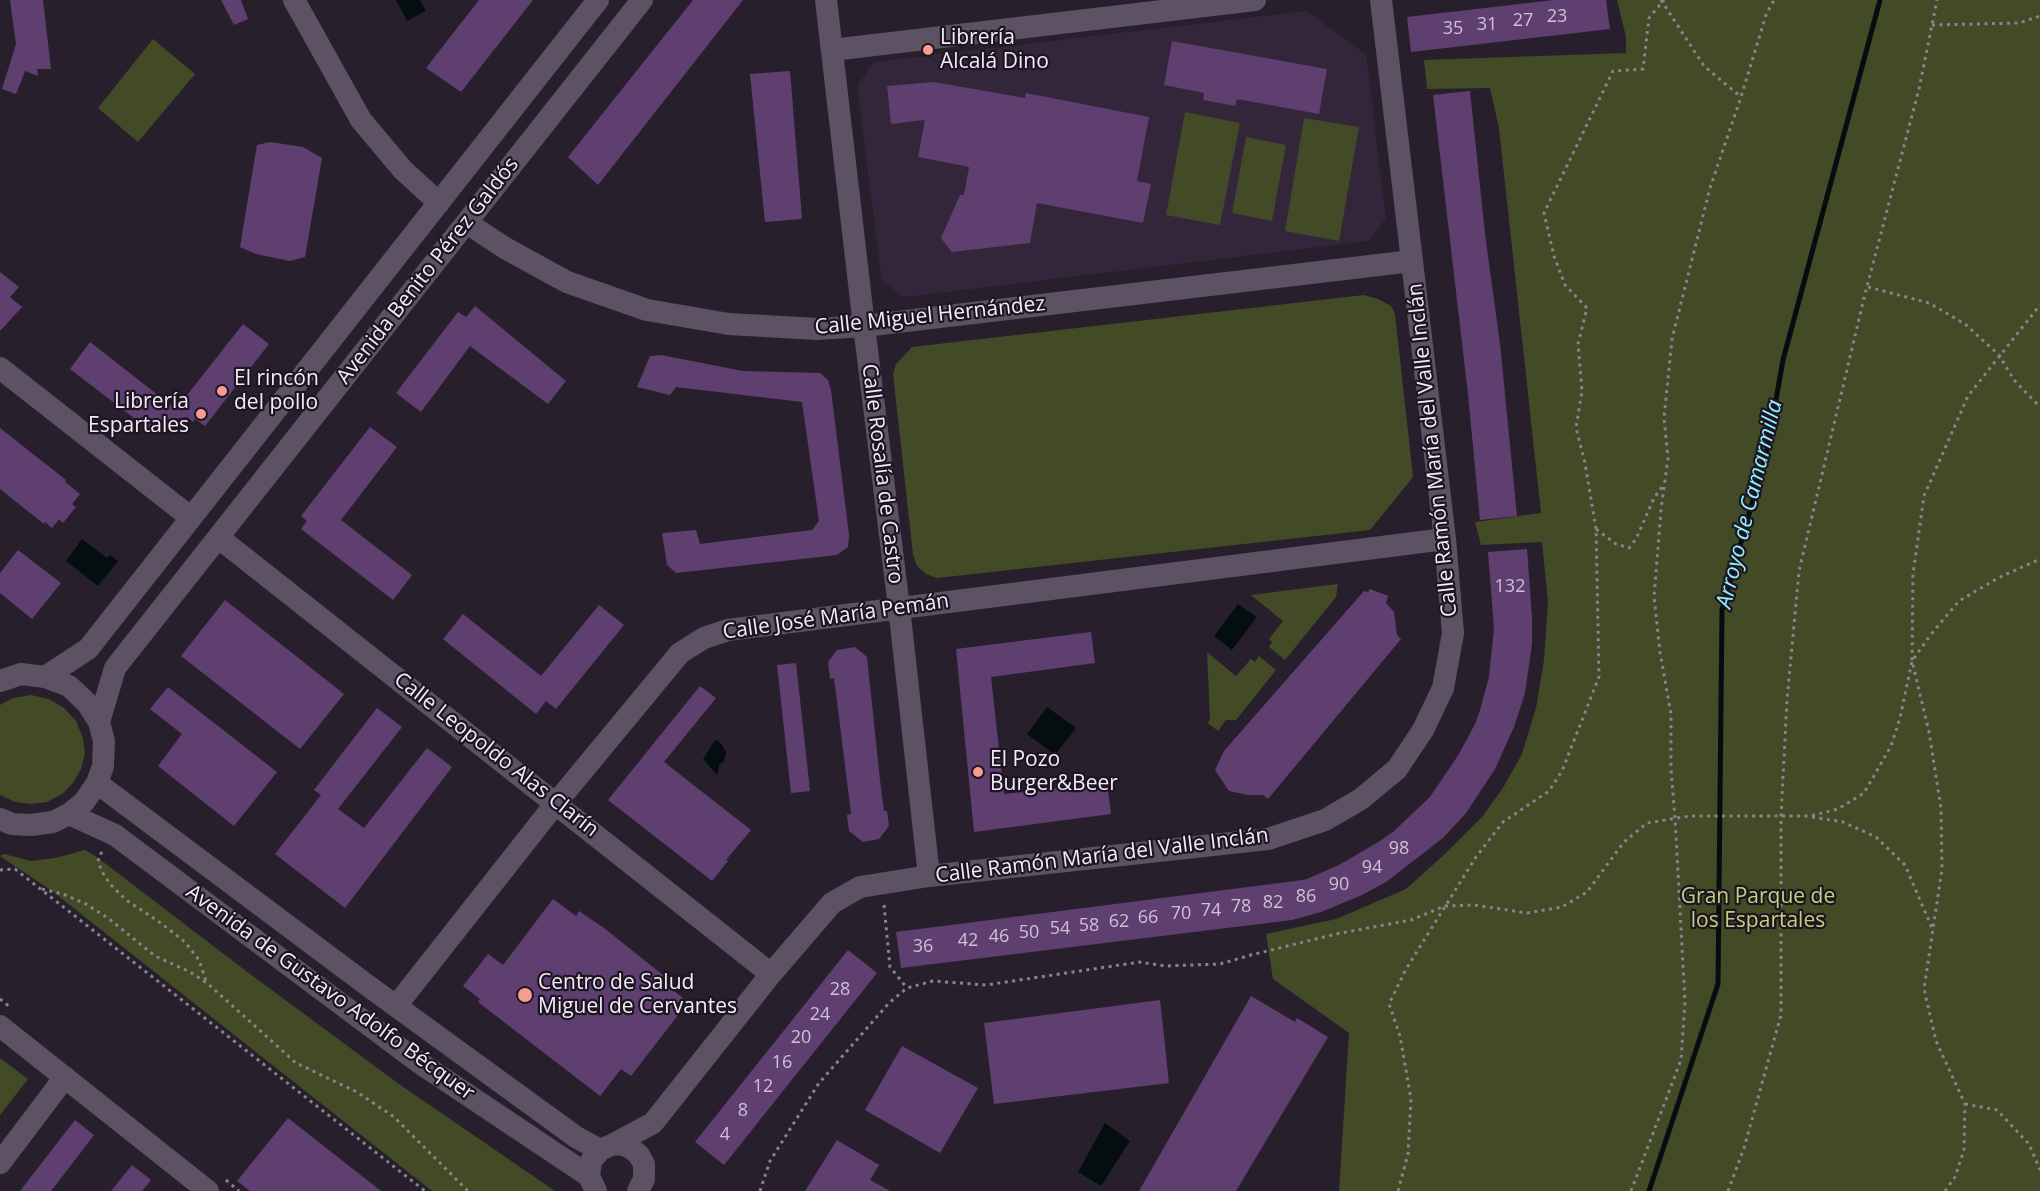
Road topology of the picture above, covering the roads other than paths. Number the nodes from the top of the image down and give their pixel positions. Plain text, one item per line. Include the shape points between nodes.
1 (294, 0) edge
2 (598, 0) edge
3 (642, 0) edge
4 (826, 0) edge
5 (1255, 0) edge
6 (1381, 0) edge
7 (832, 50) junction
8 (439, 203) junction
9 (467, 223) junction
10 (1412, 261) junction
11 (864, 326) junction
12 (0, 368) edge
13 (190, 517) junction
14 (219, 538) junction
15 (1445, 539) junction
16 (899, 607) junction
17 (45, 677) junction
18 (0, 681) edge
19 (99, 722) junction
20 (97, 783) junction
21 (556, 802) junction
22 (69, 814) junction
23 (4, 824) edge
24 (929, 876) junction
25 (771, 974) junction
26 (396, 1006) junction
27 (0, 1026) edge
28 (65, 1077) junction
29 (653, 1124) junction
30 (607, 1147) junction
31 (0, 1163) edge
32 (646, 1181) edge
33 (592, 1183) edge
34 (194, 1187) edge

1 - 8 street via 361,120 403,170
2 - 8 street, Avenida Benito Pérez Galdós
3 - 9 street, Avenida Benito Pérez Galdós
4 - 7 street, Calle Rosalía de Castro
5 - 7 street
6 - 10 street, Calle Ramón María del Valle Inclán
7 - 11 street, Calle Rosalía de Castro
8 - 13 street, Avenida Benito Pérez Galdós
9 - 11 street, Calle Miguel Hernández via 567,282 646,310 729,324 817,329
9 - 14 street, Avenida Benito Pérez Galdós
10 - 11 street, Calle Miguel Hernández
10 - 15 street, Calle Ramón María del Valle Inclán
11 - 16 street, Calle Rosalía de Castro
12 - 13 street
13 - 17 street, Avenida Benito Pérez Galdós via 88,649
14 - 19 street, Avenida Benito Pérez Galdós via 116,668
14 - 21 street, Calle Leopoldo Alas Clarín
15 - 16 street, Calle José María Pemán
15 - 24 street, Calle Ramón María del Valle Inclán via 1453,633 1443,688 1423,730 1397,769 1361,799 1324,820 1268,839
16 - 21 street, Calle José María Pemán via 728,630 704,638 681,653
16 - 24 street, Calle Rosalía de Castro
17 - 18 street via 21,674
17 - 19 street via 69,686
19 - 20 street via 104,741 103,766
20 - 22 street via 84,802
20 - 26 street, Avenida de Gustavo Adolfo Bécquer
21 - 25 street, Calle Leopoldo Alas Clarín
21 - 26 street, Calle José María Pemán
22 - 23 street via 53,822
22 - 33 street, Avenida de Gustavo Adolfo Bécquer via 115,835 417,1061
24 - 25 street, Calle Ramón María del Valle Inclán via 860,887 832,903
25 - 29 street, Calle Ramón María del Valle Inclán
26 - 30 street, Avenida de Gustavo Adolfo Bécquer via 576,1137
27 - 28 street
28 - 31 street
28 - 34 street
29 - 30 street, Calle Ramón María del Valle Inclán
29 - 32 street, Calle Ramón María del Valle Inclán
30 - 32 street, Avenida de Gustavo Adolfo Bécquer via 624,1145 639,1155
30 - 33 street via 591,1161

